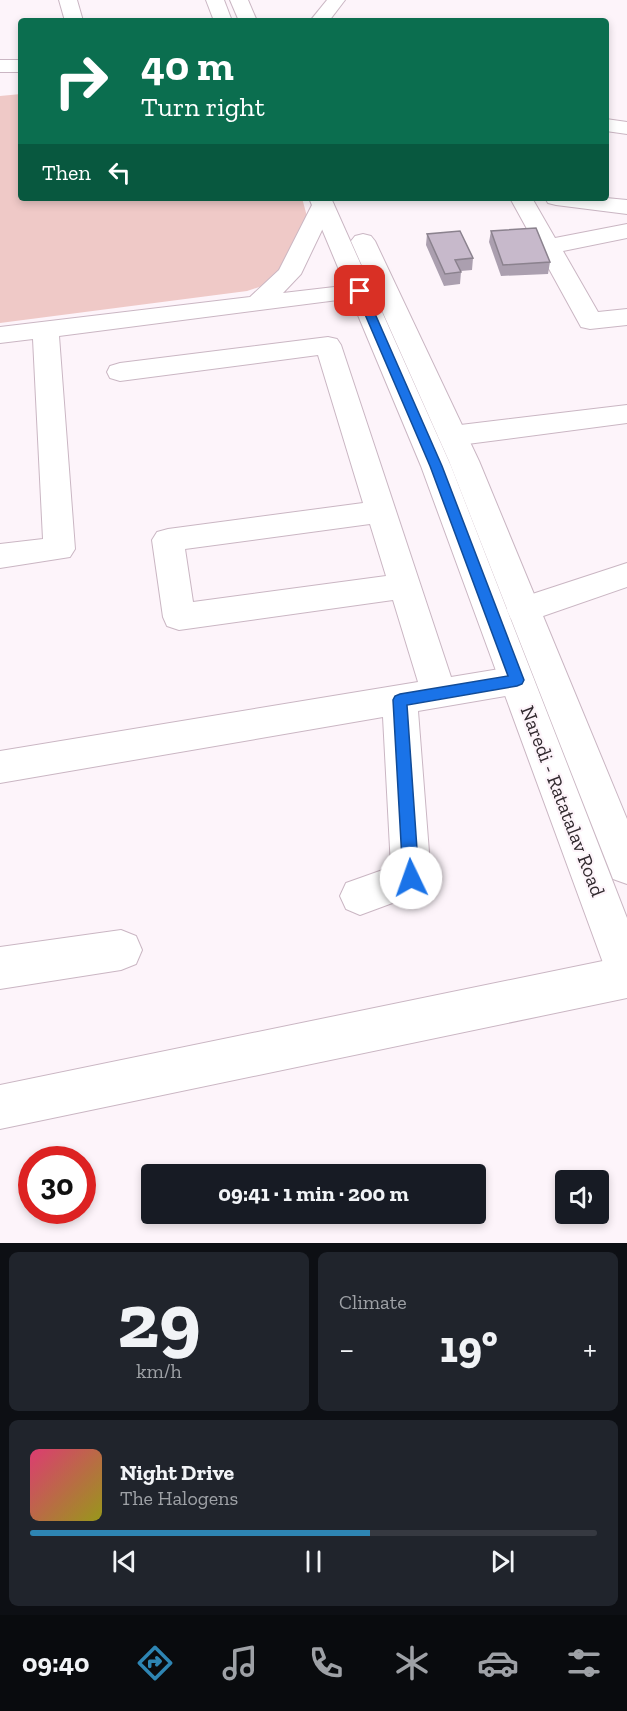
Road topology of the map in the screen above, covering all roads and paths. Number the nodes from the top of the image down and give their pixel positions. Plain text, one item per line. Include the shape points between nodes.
1 (68, 0) edge
2 (215, 0) edge
3 (239, 0) edge
4 (336, 0) edge
5 (73, 18) edge
6 (222, 18) edge
7 (247, 18) edge
8 (321, 18) edge
9 (0, 66) edge
10 (18, 66) edge
11 (0, 76) edge
12 (18, 76) edge
13 (609, 111) edge
14 (627, 114) edge
15 (609, 125) edge
16 (627, 128) edge
17 (328, 201) edge
18 (329, 201) edge
19 (330, 201) edge
20 (523, 201) edge
21 (580, 201) edge
22 (627, 207) edge
23 (627, 231) edge
24 (548, 247) junction
25 (360, 291) junction
26 (258, 303) junction
27 (627, 317) edge
28 (46, 330) junction
29 (0, 335) edge
30 (120, 372) dead end
31 (627, 414) edge
32 (452, 436) junction
33 (381, 512) junction
34 (0, 556) edge
35 (627, 575) edge
36 (405, 586) junction
37 (523, 610) junction
38 (517, 680) junction
39 (439, 693) junction
40 (400, 700) junction
41 (0, 767) edge
42 (627, 866) edge
43 (360, 896) dead end
44 (121, 950) dead end
45 (0, 968) edge
46 (627, 971) edge
47 (627, 977) edge
48 (0, 1107) edge

1 - 5 street
2 - 6 street
3 - 7 street
4 - 8 street
9 - 10 street
11 - 12 street
13 - 14 street
15 - 16 street
17 - 26 street via 289,274
18 - 25 street, Naredi - Ratatalav Road
19 - 32 street, Naredi - Ratatalav Road
20 - 24 street
21 - 22 street
23 - 24 street
24 - 27 street via 590,321
25 - 26 street
25 - 38 street, Naredi - Ratatalav Road via 436,466
26 - 28 street
28 - 29 street
28 - 34 street via 59,549
30 - 33 street via 328,345
31 - 32 street
32 - 37 street, Naredi - Ratatalav Road
33 - 36 street
33 - 36 street via 168,540 179,617
35 - 37 street
36 - 39 street
37 - 42 street, Naredi - Ratatalav Road
38 - 39 street
38 - 46 street, Naredi - Ratatalav Road
39 - 40 street
40 - 41 street
40 - 43 street via 411,878
44 - 45 street
47 - 48 street

